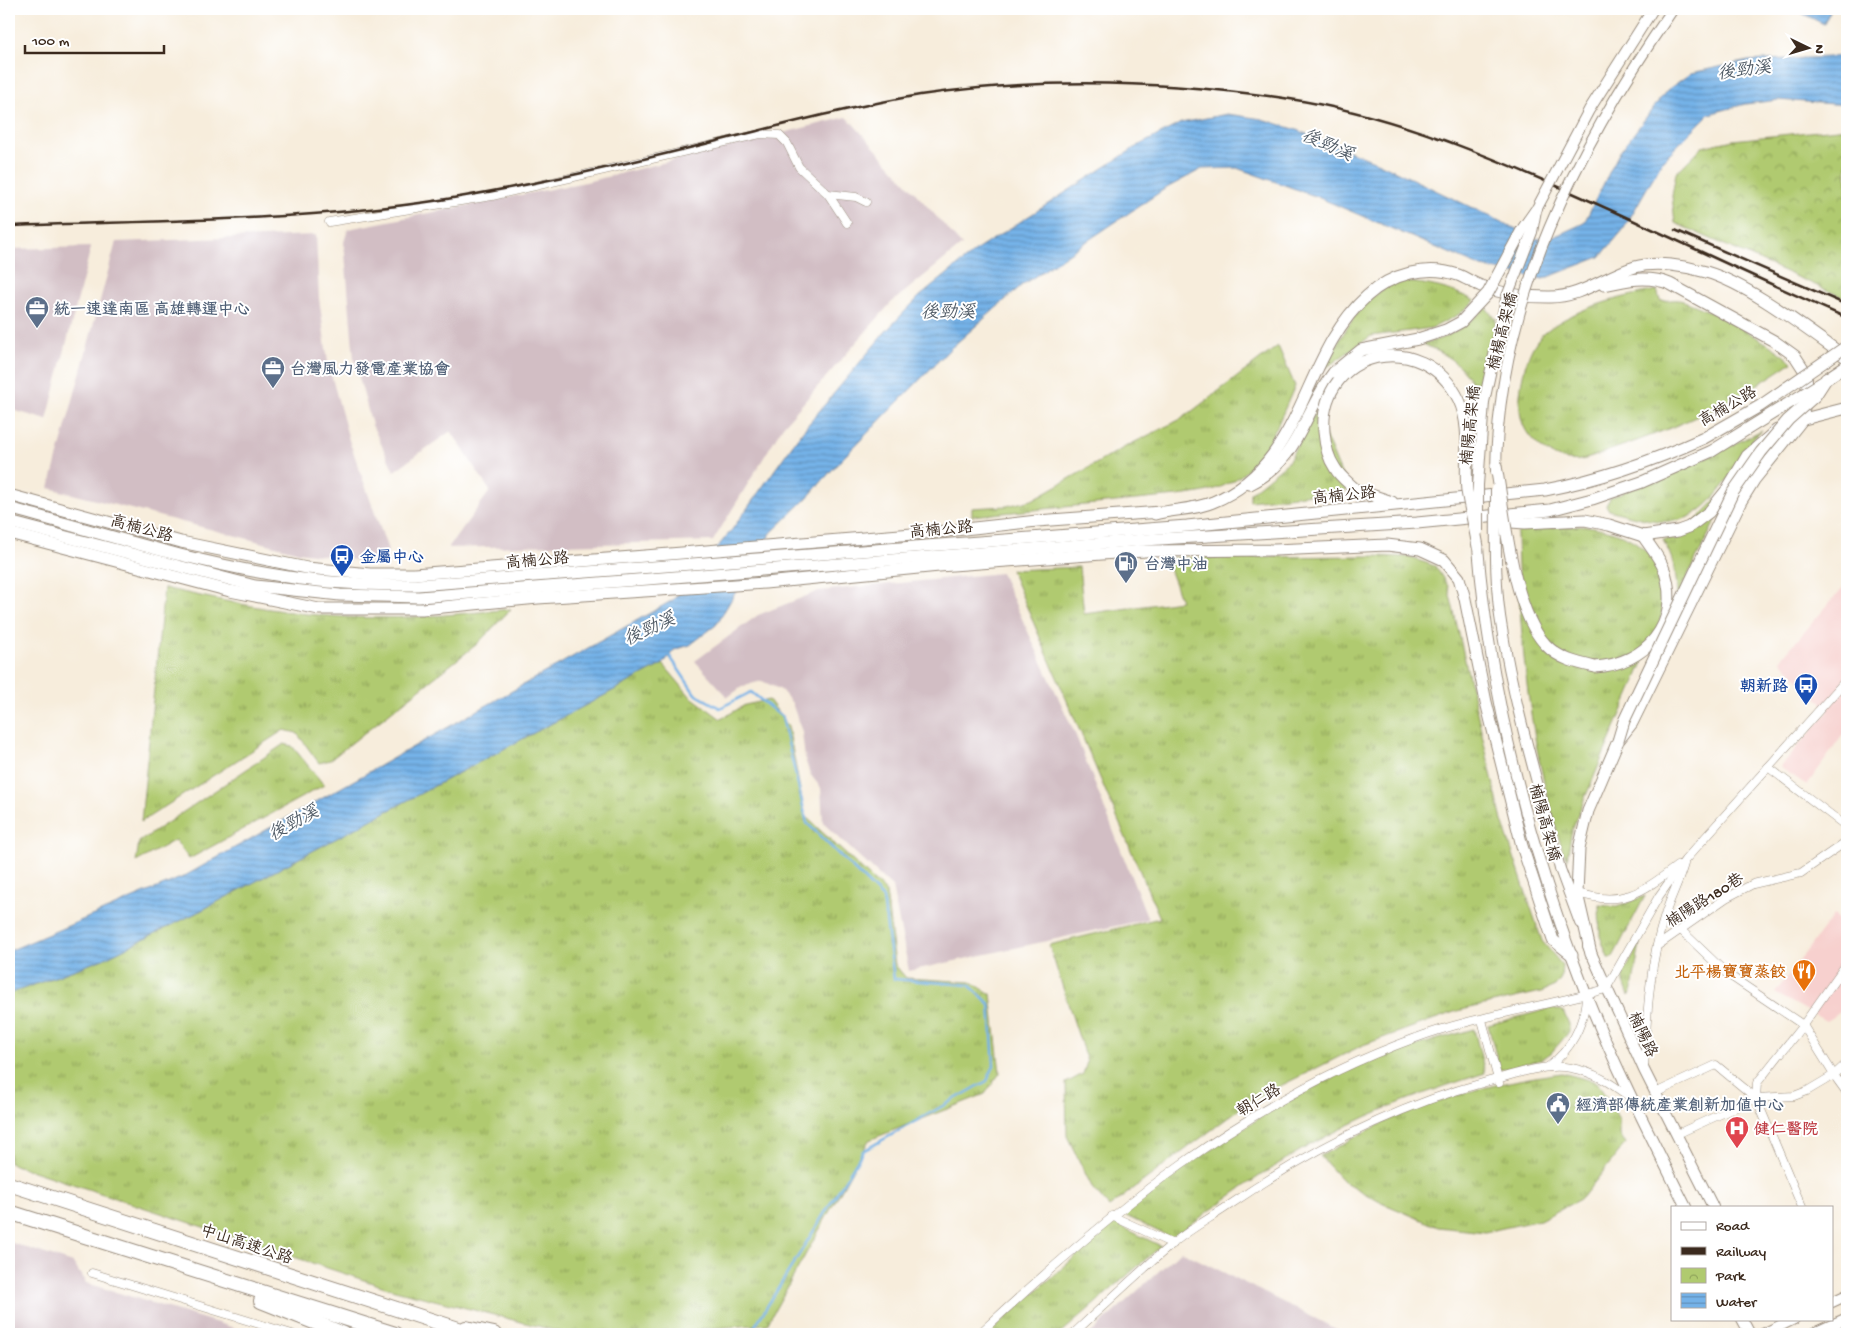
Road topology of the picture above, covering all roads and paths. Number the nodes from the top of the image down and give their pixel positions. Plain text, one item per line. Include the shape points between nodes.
1 (1653, 9) edge
2 (1673, 9) edge
3 (828, 194) junction
4 (866, 202) dead end
5 (1536, 210) junction
6 (329, 222) dead end
7 (847, 223) dead end
8 (1592, 288) junction
9 (1847, 346) edge
10 (1847, 358) edge
11 (1847, 365) edge
12 (1826, 380) junction
13 (1847, 408) edge
14 (1802, 420) junction
15 (1496, 466) junction
16 (1238, 490) junction
17 (9, 495) edge
18 (1402, 504) junction
19 (9, 508) edge
20 (1161, 512) junction
21 (1076, 518) junction
22 (1468, 518) junction
23 (9, 522) edge
24 (1119, 523) junction
25 (1162, 528) junction
26 (9, 533) edge
27 (1076, 533) junction
28 (1643, 536) junction
29 (1144, 546) junction
30 (1478, 547) junction
31 (1078, 550) junction
32 (1847, 679) edge
33 (1618, 741) junction
34 (1768, 767) junction
35 (1847, 827) edge
36 (1847, 841) edge
37 (1685, 860) junction
38 (1572, 891) junction
39 (1681, 930) junction
40 (1657, 946) junction
41 (1591, 954) joint
42 (1572, 956) junction
43 (1847, 963) edge
44 (1606, 989) junction
45 (1586, 995) junction
46 (1482, 1020) junction
47 (1803, 1025) junction
48 (1847, 1064) edge
49 (1548, 1067) junction
50 (1644, 1070) junction
51 (1834, 1075) junction
52 (1498, 1081) junction
53 (1655, 1092) junction
54 (1847, 1093) edge
55 (1632, 1098) junction
56 (1756, 1098) junction
57 (1676, 1134) junction
58 (9, 1184) edge
59 (1686, 1206) edge
60 (1712, 1206) edge
61 (1802, 1206) edge
62 (9, 1212) edge
63 (1112, 1216) junction
64 (1173, 1244) junction
65 (158, 1259) junction
66 (92, 1273) dead end
67 (1847, 1295) edge
68 (1834, 1301) edge
69 (423, 1318) junction
70 (1847, 1318) edge
71 (1743, 1320) edge
72 (1792, 1320) edge
73 (1774, 1327) edge
74 (292, 1334) edge
75 (344, 1334) edge
76 (395, 1334) edge
77 (474, 1334) edge
78 (494, 1334) edge
79 (979, 1334) edge
80 (1073, 1334) edge
81 (1750, 1334) edge
82 (1763, 1334) edge
83 (1812, 1334) edge

1 - 5 street, 楠陽高架橋, bridge via 1589,110
2 - 15 street, 楠楊高架橋, bridge via 1606,117 1547,228 1510,348
3 - 4 street via 856,197
3 - 6 street via 799,167 787,143 779,135 760,134 492,196
3 - 7 street
5 - 16 main road, bridge via 1488,294 1461,322 1424,337 1361,350 1334,372 1285,458 1267,476
5 - 30 street, 楠陽高架橋, bridge via 1532,232 1506,299 1484,402 1478,485
8 - 10 main road via 1636,266 1708,272 1760,299
8 - 14 main road via 1636,279 1666,282 1774,341 1795,356 1806,372
8 - 16 main road via 1551,298 1517,295 1479,286 1458,275 1427,270 1385,283 1368,295 1347,318 1284,442
9 - 18 main road, 高楠公路, bridge via 1760,406 1704,438 1596,480 1545,490
11 - 12 main road
12 - 22 main road, 高楠公路, bridge via 1712,451 1642,482 1550,510
12 - 33 main road, bridge via 1815,396 1788,420 1761,452 1733,492 1624,721
13 - 14 main road
14 - 28 main road via 1785,424 1752,449 1717,502 1699,520 1678,531
14 - 33 main road via 1741,500 1632,724
15 - 28 main road, bridge via 1522,603 1528,619 1546,645 1559,655 1595,666 1616,664 1651,643 1666,620 1668,605 1665,572
15 - 38 street, 楠楊高架橋, bridge via 1496,555 1502,628 1518,709 1560,869
16 - 20 main road via 1203,506
17 - 21 main road, 高楠公路 via 181,542 257,558 339,572 414,574
18 - 25 main road, 高楠公路
18 - 30 main road, bridge via 1356,490 1335,469 1325,442 1324,414 1332,392 1346,372 1365,361 1385,356 1418,360 1438,370 1460,402 1464,416 1467,490
19 - 27 main road, 高楠公路 via 215,563 318,581 417,585
20 - 21 main road, 高楠公路
20 - 24 main road
21 - 24 main road
22 - 28 main road via 1525,523 1585,520
22 - 29 main road, 高楠公路
23 - 31 main road, 高楠公路 via 255,586 340,595 419,596
24 - 25 main road
24 - 27 main road
25 - 27 main road, 高楠公路
26 - 31 main road, 高楠公路 via 220,589 319,609 422,609 765,583
29 - 31 main road, 高楠公路
29 - 31 main road
29 - 42 main road via 1275,550 1387,545 1420,550 1444,560 1459,578 1522,846 1553,940
30 - 42 street, 楠陽高架橋 via 1486,628 1497,686 1531,831
32 - 34 street
33 - 38 main road via 1588,812
34 - 35 street
34 - 37 street
36 - 39 street, 楠陽路180巷 via 1833,848 1807,870 1753,884 1726,898
37 - 38 street via 1629,897 1610,899
37 - 40 street
37 - 44 street via 1650,910
38 - 41 main road
39 - 40 street, 楠陽路180巷
39 - 47 street via 1726,973
40 - 50 street via 1647,1014
41 - 44 street, 楠陽路
42 - 45 street
43 - 47 street
44 - 45 street, 朝仁路
44 - 50 street, 楠陽路
45 - 46 street, 朝仁路
45 - 49 street via 1585,1013 1569,1047
45 - 55 street
46 - 52 street
46 - 63 street, 朝仁路 via 1413,1039 1286,1097 1170,1171
47 - 51 street
47 - 56 street via 1757,1083
48 - 51 street
49 - 52 street
49 - 55 street via 1593,1074
50 - 53 street, 楠陽路
51 - 54 street
51 - 56 street via 1794,1096
52 - 64 street via 1446,1093 1382,1118 1323,1147 1244,1195
53 - 56 street via 1718,1065
53 - 57 street, 楠陽路
55 - 59 street
56 - 57 street
56 - 61 street
57 - 60 street, 楠陽路
58 - 69 highway, 中山高速公路
62 - 65 highway
63 - 64 street
63 - 79 street, 朝仁路
64 - 80 street
65 - 75 highway
65 - 76 highway
66 - 74 street
67 - 68 street
69 - 77 highway, 中山高速公路
69 - 78 highway
70 - 83 street
71 - 81 street
72 - 73 street
73 - 82 street

